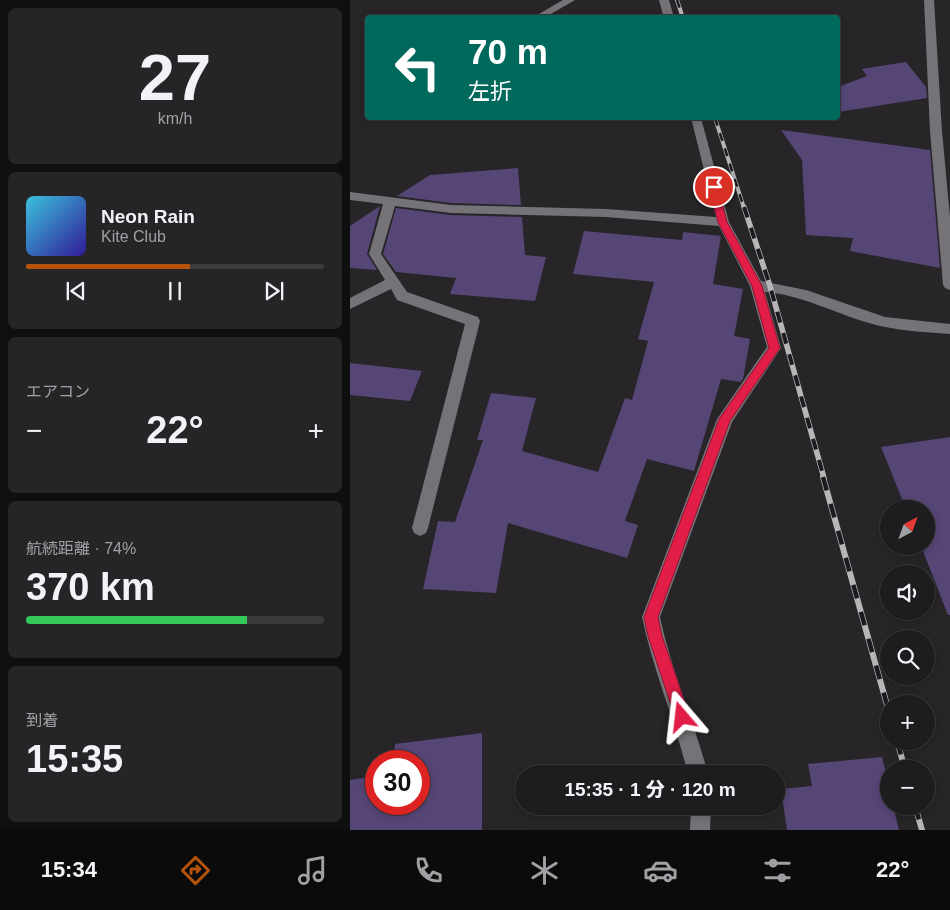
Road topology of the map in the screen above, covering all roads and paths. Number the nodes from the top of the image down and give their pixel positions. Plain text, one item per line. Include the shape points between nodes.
1 (570, 0) edge
2 (664, 0) edge
3 (929, 0) edge
4 (542, 15) edge
5 (668, 15) edge
6 (696, 120) edge
7 (350, 196) edge
8 (390, 201) junction
9 (722, 222) junction
10 (393, 282) junction
11 (950, 285) edge
12 (757, 286) junction
13 (350, 304) edge
14 (950, 329) edge
15 (420, 528) dead end
16 (696, 765) edge
17 (701, 815) edge
18 (700, 830) edge

1 - 4 street
2 - 5 street
3 - 11 street via 936,131
6 - 9 street
7 - 8 street
8 - 9 street via 451,209 606,213
8 - 10 street via 375,254
9 - 12 street
10 - 13 street
10 - 15 street via 402,296 473,321
12 - 14 street via 803,295 886,322
12 - 16 street via 774,348 725,419 651,617
17 - 18 street

